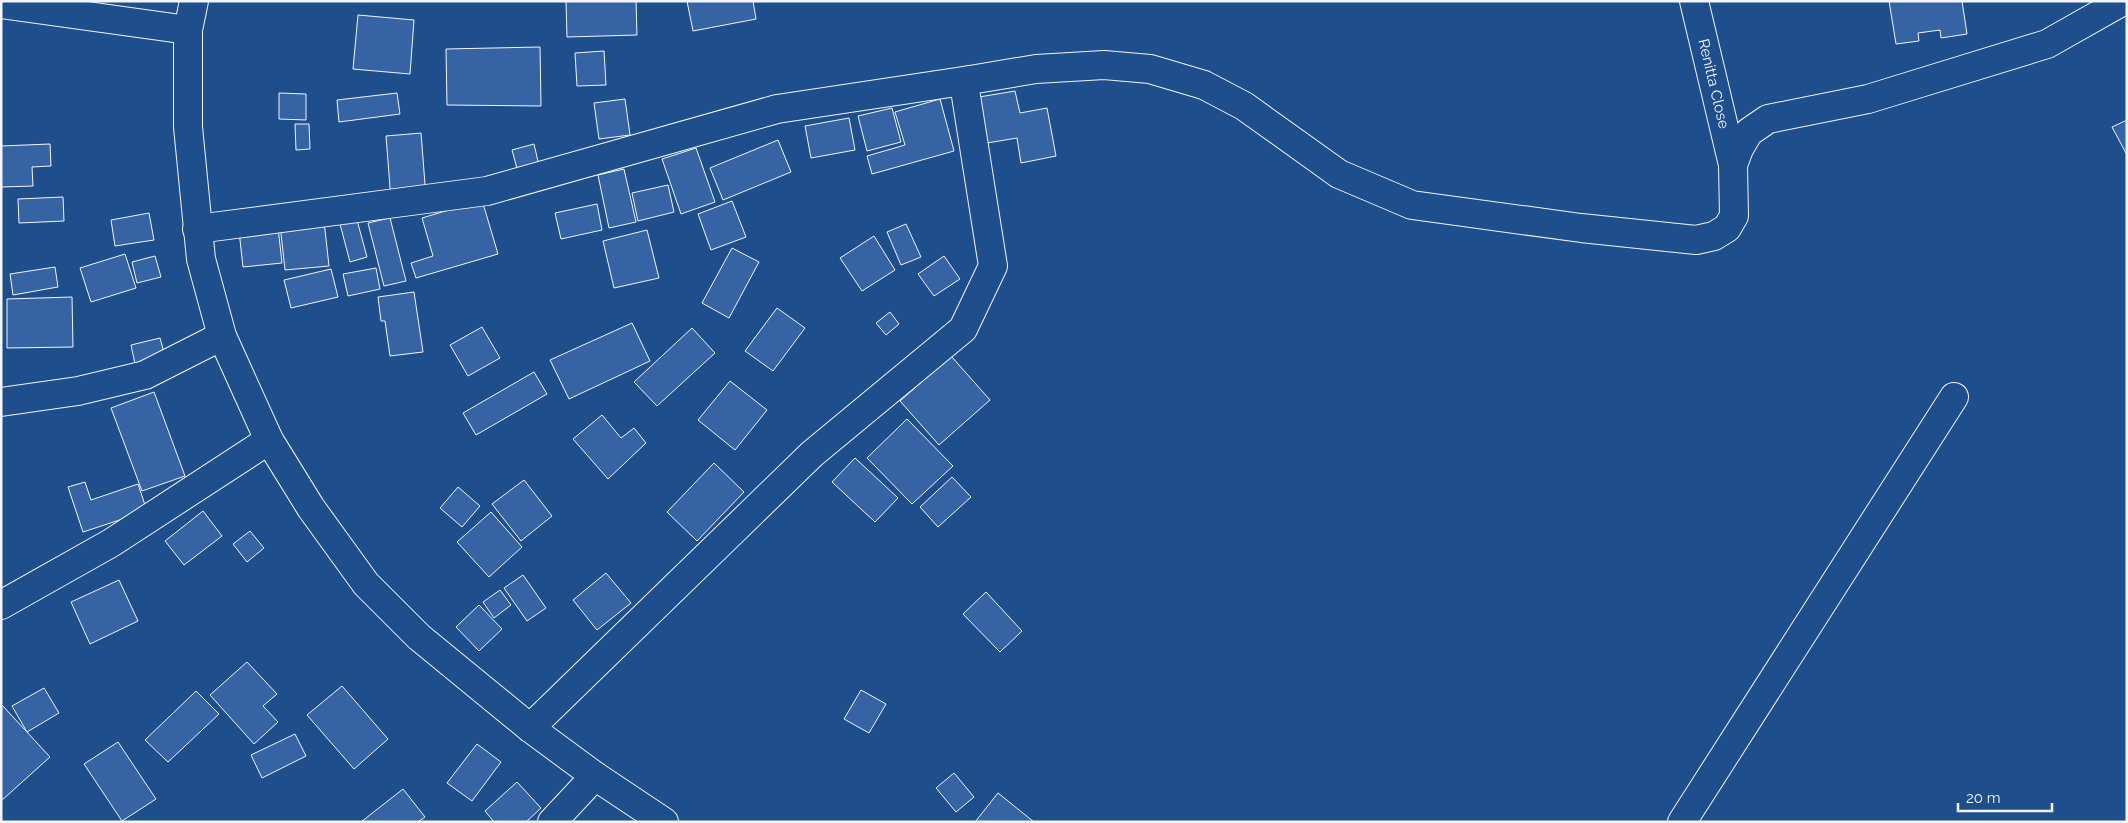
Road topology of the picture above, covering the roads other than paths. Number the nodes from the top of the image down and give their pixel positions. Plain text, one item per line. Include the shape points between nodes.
1 (194, 1) edge
2 (1694, 1) edge
3 (2123, 1) edge
4 (1, 4) edge
5 (188, 30) junction
6 (970, 80) junction
7 (1733, 165) junction
8 (197, 229) junction
9 (222, 336) junction
10 (1954, 397) dead end
11 (1, 402) edge
12 (269, 440) junction
13 (1, 605) edge
14 (530, 728) junction
15 (595, 776) junction
16 (552, 822) edge
17 (664, 822) edge
18 (1682, 822) edge

1 - 5 street
2 - 7 street, Renitta Close
3 - 7 street via 2047,44 1868,99 1768,119 1749,132
4 - 5 street
5 - 8 street via 188,127
6 - 7 street via 1036,69 1104,65 1150,69 1204,85 1244,106 1339,174 1412,205 1580,228 1696,240 1714,236 1726,228 1734,216
6 - 8 street via 777,109 487,190
6 - 14 street via 965,87 966,96 993,266 963,329 812,454
8 - 9 street via 201,259
9 - 11 street via 145,375 78,391
9 - 12 street
10 - 18 street
12 - 13 street via 111,543
12 - 14 street via 311,508 366,584 419,637
14 - 15 street
15 - 16 street
15 - 17 street

